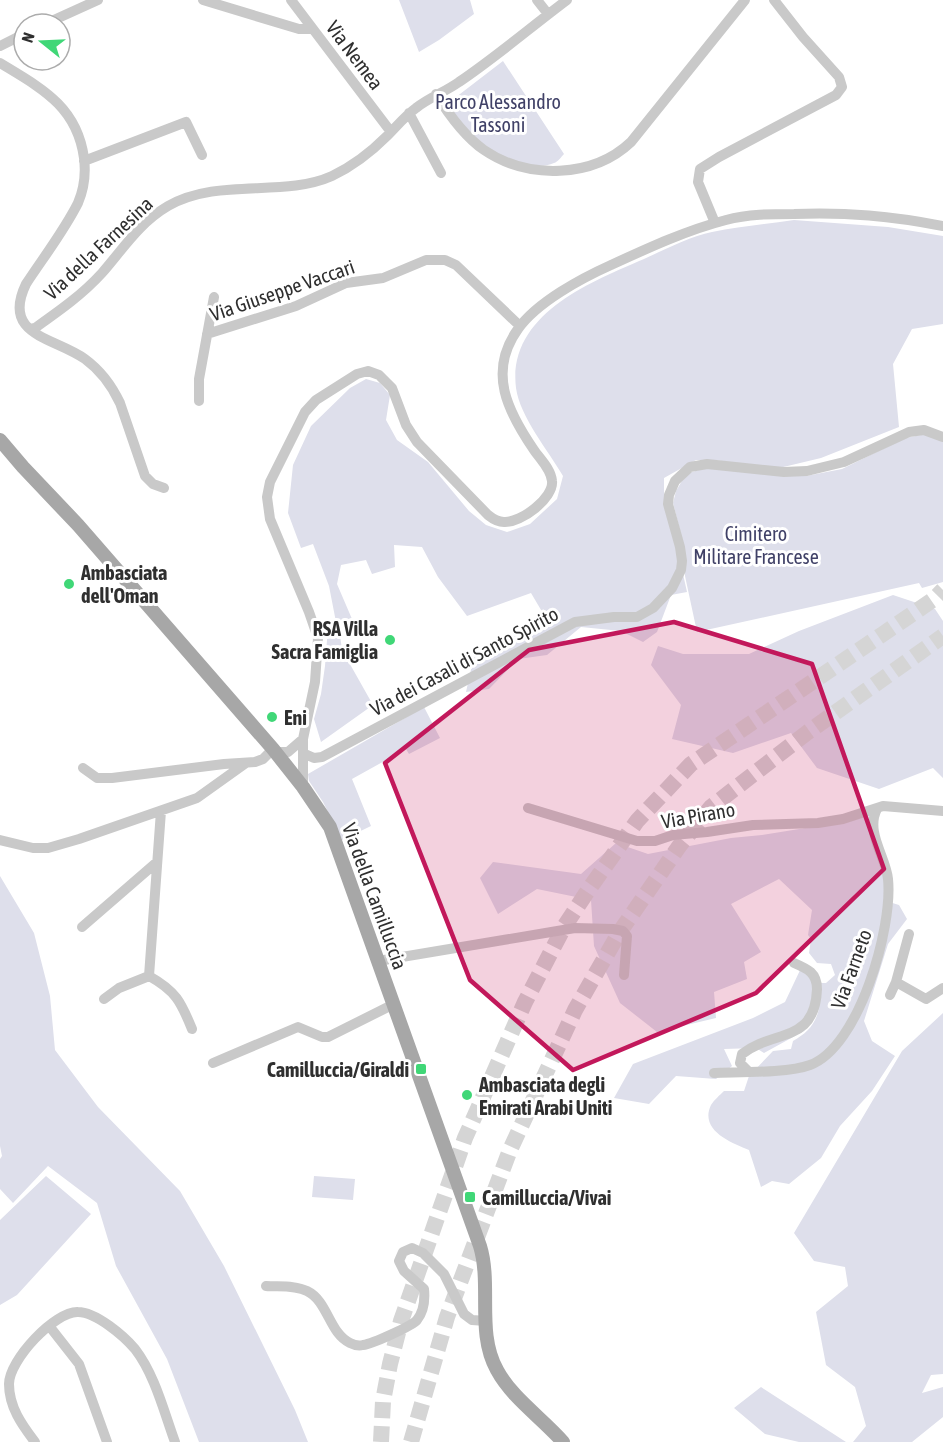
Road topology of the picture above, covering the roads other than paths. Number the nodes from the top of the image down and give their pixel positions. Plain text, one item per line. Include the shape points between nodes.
1 (98, 0) edge
2 (203, 0) edge
3 (291, 0) edge
4 (537, 0) edge
5 (567, 0) edge
6 (745, 0) edge
7 (774, 0) edge
8 (72, 12) edge
9 (548, 14) junction
10 (313, 28) junction
11 (0, 63) edge
12 (436, 94) junction
13 (409, 113) junction
14 (391, 132) junction
15 (202, 154) dead end
16 (84, 161) junction
17 (441, 173) dead end
18 (715, 223) junction
19 (943, 226) edge
20 (214, 297) dead end
21 (520, 326) junction
22 (30, 329) junction
23 (207, 334) junction
24 (199, 401) dead end
25 (943, 437) edge
26 (0, 440) edge
27 (164, 489) dead end
28 (303, 739) junction
29 (274, 751) junction
30 (305, 754) junction
31 (246, 763) junction
32 (83, 768) dead end
33 (303, 787) junction
34 (528, 808) dead end
35 (877, 809) junction
36 (161, 811) junction
37 (943, 811) edge
38 (0, 840) edge
39 (157, 862) junction
40 (82, 927) dead end
41 (909, 934) dead end
42 (378, 961) junction
43 (794, 963) dead end
44 (624, 975) dead end
45 (149, 976) junction
46 (896, 982) junction
47 (943, 988) edge
48 (890, 995) dead end
49 (104, 999) dead end
50 (394, 1004) junction
51 (192, 1029) dead end
52 (213, 1063) dead end
53 (748, 1071) junction
54 (714, 1073) dead end
55 (266, 1286) dead end
56 (486, 1321) junction
57 (50, 1327) junction
58 (25, 1429) junction
59 (24, 1442) edge
60 (35, 1442) edge
61 (107, 1442) edge
62 (175, 1442) edge
63 (563, 1442) edge

1 - 8 street
2 - 10 street via 299,29
3 - 10 street, Via Nemea
4 - 9 street
5 - 9 street
6 - 12 street via 631,142 581,170 534,170 486,152 457,124
7 - 18 street via 839,77 842,87 836,94 700,169 698,182
9 - 12 street via 466,77
10 - 14 street, Via Nemea
11 - 16 street via 63,107 79,135
12 - 13 street, Via della Farnesina
13 - 14 street, Via della Farnesina
13 - 17 street
14 - 22 street, Via della Farnesina via 345,168 319,181 216,191 179,200 139,228 78,296
15 - 16 street via 186,122
16 - 22 street via 84,180 77,203 21,296 20,313 24,326
18 - 19 street via 757,214 838,213
18 - 21 street via 597,271 550,300
20 - 23 street
21 - 23 street, Via Giuseppe Vaccari via 456,265 434,259 383,278 346,283 301,304
21 - 28 street via 504,361 504,392 513,416 549,471 552,482 548,495 519,519 505,522 492,518 439,466 411,434 392,388 379,375 364,372 350,377 316,400 300,421 270,482 267,504 318,638 315,682
22 - 27 street via 37,337 68,348 98,371 120,403 145,476
23 - 24 street
25 - 30 street, Via dei Casali di Santo Spirito via 924,430 909,432 844,462 807,471 707,464 690,467 675,481 668,501 680,547 681,570 672,588 653,608 638,617 575,622 322,756
26 - 29 main road, Via della Camilluccia
28 - 29 street via 288,752
28 - 30 street
29 - 31 street via 261,760
29 - 33 main road, Via della Camilluccia
30 - 33 street
31 - 32 street via 102,779
31 - 36 street via 201,796
33 - 42 main road, Via della Camilluccia via 336,839
34 - 35 street, Via Pirano via 637,841 753,825 818,823
35 - 37 street, Via Pirano via 886,806
35 - 53 street, Via Farneto via 874,831 889,883 886,920 876,964 853,1018 835,1047 818,1062 802,1068
36 - 38 street via 48,848 33,849
36 - 39 street
39 - 40 street
39 - 45 street
41 - 46 street
42 - 44 street via 575,928 614,929 627,936
42 - 50 main road, Via della Camilluccia
43 - 53 street via 814,975 814,1010 796,1031 755,1045 742,1054 740,1063
45 - 49 street
45 - 51 street via 178,998
46 - 47 street via 926,999
46 - 48 street
50 - 52 street via 328,1037 298,1027
50 - 56 main road, Via della Camilluccia via 480,1246
53 - 54 street, Via Farneto
55 - 56 street via 307,1291 343,1339 354,1345 368,1344 414,1323 420,1315 423,1289 399,1261 403,1252 412,1248 423,1253 444,1274 462,1313 472,1320
56 - 63 main road, Via della Camilluccia via 489,1351 500,1376
57 - 58 street via 27,1347 10,1376 12,1404
57 - 61 street via 80,1364
57 - 62 street via 69,1314 81,1312 117,1331 144,1363
58 - 59 street
58 - 60 street

